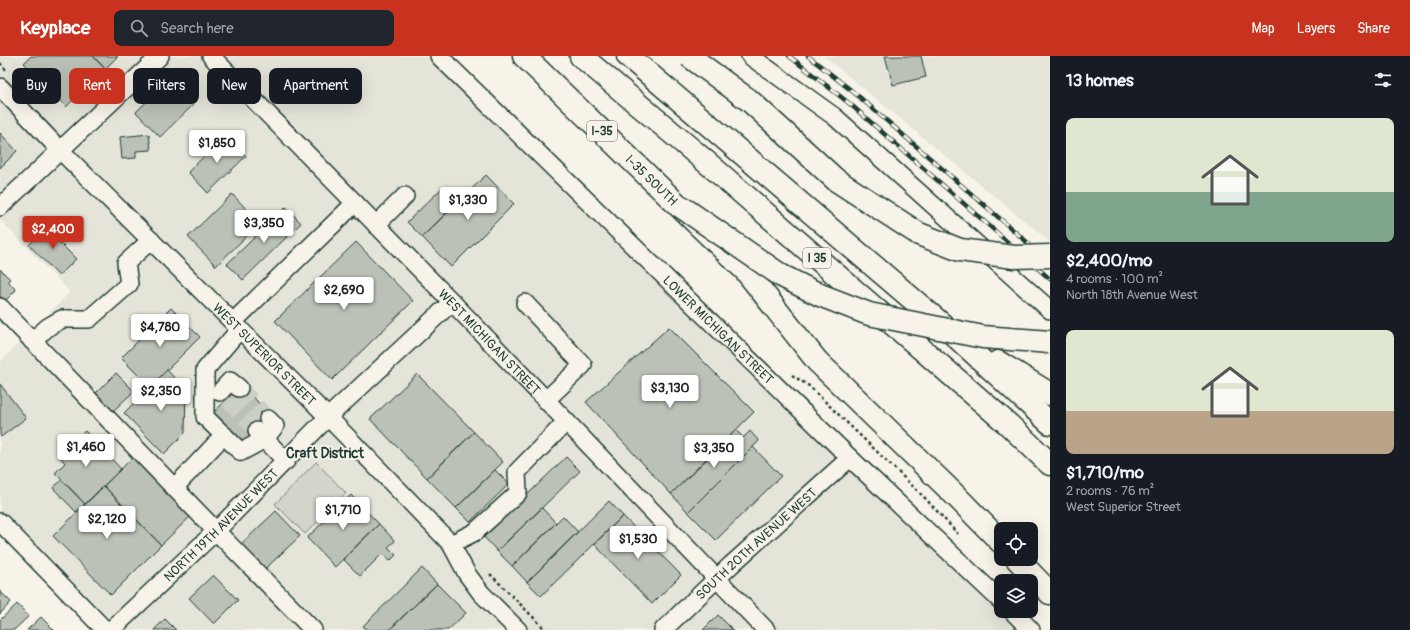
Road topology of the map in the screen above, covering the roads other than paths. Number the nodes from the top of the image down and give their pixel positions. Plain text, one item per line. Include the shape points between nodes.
1 (160, 56) edge
2 (211, 56) edge
3 (439, 56) edge
4 (524, 56) edge
5 (580, 56) edge
6 (628, 56) edge
7 (689, 56) edge
8 (750, 56) edge
9 (0, 86) edge
10 (60, 150) junction
11 (405, 196) dead end
12 (355, 203) junction
13 (680, 206) junction
14 (0, 207) edge
15 (376, 225) junction
16 (150, 240) junction
17 (1050, 256) edge
18 (452, 302) junction
19 (525, 303) dead end
20 (0, 307) edge
21 (1050, 310) edge
22 (237, 326) junction
23 (952, 333) junction
24 (32, 340) junction
25 (1050, 342) edge
26 (1050, 394) edge
27 (546, 400) junction
28 (328, 417) junction
29 (566, 422) junction
30 (1050, 423) edge
31 (224, 435) junction
32 (850, 458) junction
33 (286, 461) junction
34 (1050, 464) edge
35 (174, 488) junction
36 (0, 522) edge
37 (216, 531) junction
38 (994, 535) edge
39 (452, 544) junction
40 (1024, 566) edge
41 (717, 579) junction
42 (1050, 593) edge
43 (994, 594) edge
44 (1019, 618) edge
45 (105, 630) edge
46 (111, 630) edge
47 (313, 630) edge
48 (518, 630) edge
49 (663, 630) edge
50 (766, 630) edge
51 (1032, 630) edge

1 - 10 street
2 - 12 street, WEST MICHIGAN STREET
3 - 32 street, LOWER MICHIGAN STREET
4 - 13 highway, I-35 SOUTH / I-35
5 - 34 highway, I 35 via 1003,420
6 - 23 highway, I 35
7 - 17 highway, bridge via 750,101 836,180 919,234 960,250 1014,257
8 - 21 street via 835,117
9 - 10 street, WEST SUPERIOR STREET
10 - 14 street
10 - 16 street, WEST SUPERIOR STREET
11 - 15 street
12 - 15 street, WEST MICHIGAN STREET
12 - 22 street
13 - 25 highway, bridge via 782,276 820,295 869,314 983,337
13 - 38 highway, I-35 SOUTH / I-35 via 745,270 817,361
15 - 18 street, WEST MICHIGAN STREET
16 - 22 street, WEST SUPERIOR STREET
16 - 24 street via 126,263 129,284 89,319 62,318
18 - 27 street, WEST MICHIGAN STREET
18 - 28 street, NORTH 19TH AVENUE WEST
19 - 27 street via 583,365
20 - 24 street
22 - 28 street, WEST SUPERIOR STREET
22 - 31 street via 205,370 223,392 205,417
23 - 26 highway
23 - 30 highway, I 35
24 - 35 street
27 - 29 street, WEST MICHIGAN STREET
28 - 33 street, NORTH 19TH AVENUE WEST
28 - 39 street, WEST SUPERIOR STREET
29 - 39 street via 517,472 518,493 475,532
29 - 41 street, WEST MICHIGAN STREET
31 - 33 street via 241,452 263,429
31 - 35 street
32 - 41 street, SOUTH 20TH AVENUE WEST
32 - 43 street, LOWER MICHIGAN STREET
33 - 37 street, NORTH 19TH AVENUE WEST
35 - 37 street
36 - 45 street
37 - 46 street, NORTH 19TH AVENUE WEST
37 - 47 street
39 - 48 street, WEST SUPERIOR STREET via 467,574 481,593
40 - 42 highway
41 - 49 street, SOUTH 20TH AVENUE WEST
41 - 50 street, WEST MICHIGAN STREET
44 - 51 street

